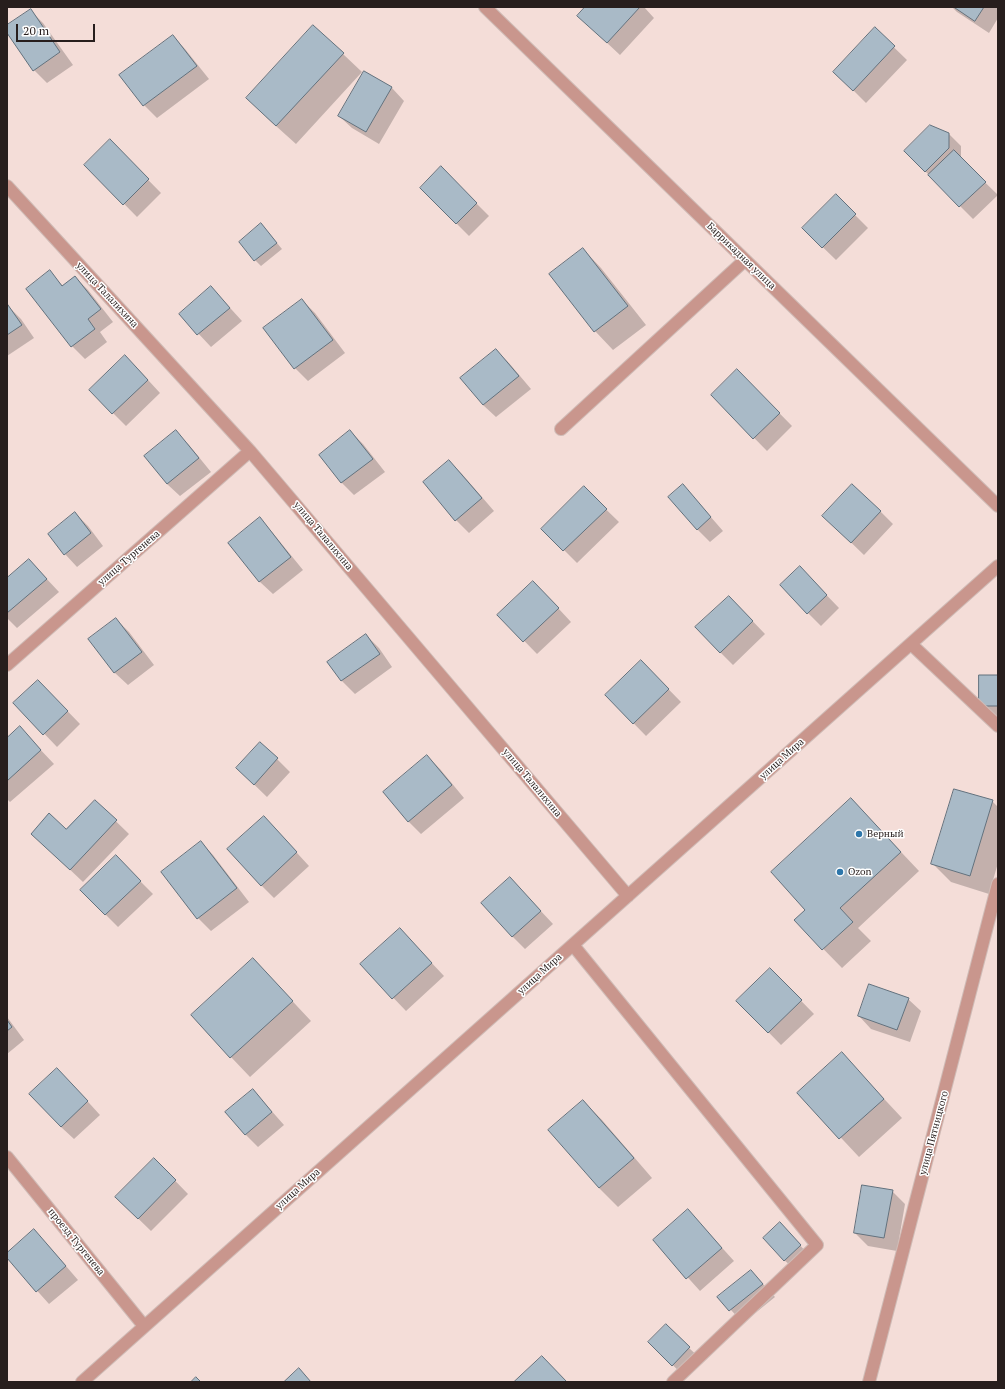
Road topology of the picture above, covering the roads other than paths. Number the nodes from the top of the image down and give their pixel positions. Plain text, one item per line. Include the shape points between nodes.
1 (485, 7) edge
2 (7, 186) edge
3 (745, 260) junction
4 (560, 429) dead end
5 (250, 451) junction
6 (998, 506) edge
7 (998, 566) edge
8 (911, 644) junction
9 (7, 665) edge
10 (998, 726) edge
11 (998, 884) edge
12 (628, 896) junction
13 (573, 944) junction
14 (7, 1157) edge
15 (144, 1326) junction
16 (82, 1382) edge
17 (673, 1382) edge
18 (869, 1382) edge

1 - 3 street, Баррикадная улица
2 - 5 street, улица Талалихина
3 - 4 street
3 - 6 street, Баррикадная улица
5 - 9 street, улица Тургенева
5 - 12 street, улица Талалихина
7 - 8 street, улица Мира
8 - 10 street
8 - 12 street, улица Мира
11 - 18 street, улица Пятницкого
12 - 13 street, улица Мира
13 - 15 street, улица Мира
13 - 17 street via 817,1245
14 - 15 street, проезд Тургенева
15 - 16 street, улица Мира

